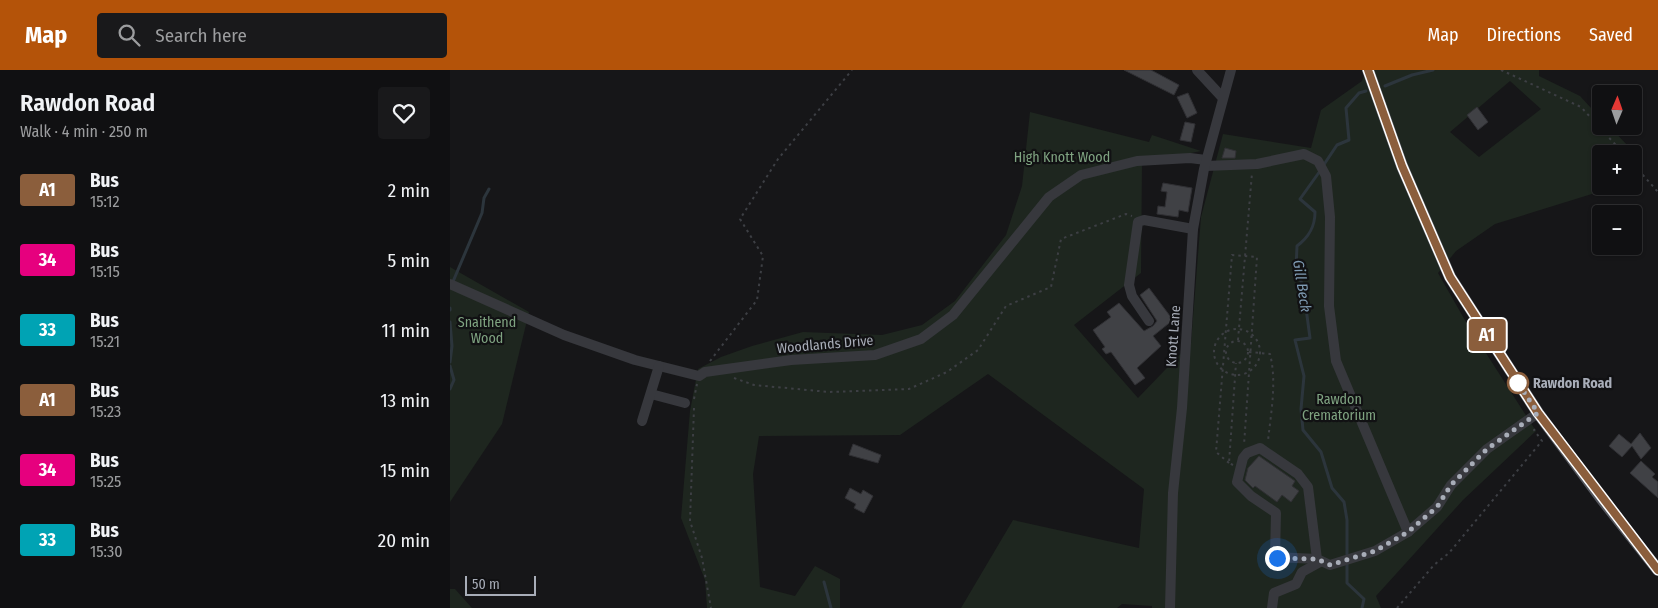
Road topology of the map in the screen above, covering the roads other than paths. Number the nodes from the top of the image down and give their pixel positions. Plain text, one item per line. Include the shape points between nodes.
1 (1201, 70) edge
2 (1231, 70) edge
3 (1368, 70) edge
4 (1222, 97) junction
5 (1206, 163) junction
6 (1193, 229) junction
7 (454, 286) edge
8 (1149, 321) dead end
9 (659, 366) junction
10 (650, 394) junction
11 (685, 403) dead end
12 (1542, 418) junction
13 (642, 421) dead end
14 (1408, 532) junction
15 (1319, 561) junction
16 (1658, 570) edge
17 (1170, 608) edge
18 (1272, 608) edge

1 - 4 street
2 - 4 street, Knott Lane
3 - 12 main road via 1402,166 1450,277
4 - 5 street, Knott Lane
5 - 6 street, Knott Lane
5 - 9 street, Woodlands Drive via 1190,158 1137,161 1081,174 1049,196 953,315 921,339 874,355 791,360 705,372 699,376
5 - 14 street, Woodlands Drive via 1252,164 1304,154 1318,161 1326,176 1330,218 1329,306 1336,361
6 - 8 street via 1144,220 1138,222 1129,285 1132,296
6 - 17 street, Knott Lane via 1182,408 1173,493
7 - 9 street, Woodlands Drive via 564,335
9 - 10 street
10 - 11 street
10 - 13 street
12 - 14 street via 1487,449 1451,485 1437,507
12 - 16 main road
14 - 15 street via 1375,551 1353,559 1330,565
15 - 15 street via 1275,557 1276,513 1237,482 1241,463 1254,449 1267,451 1298,474 1308,487
15 - 18 street via 1302,572 1296,584 1274,593

